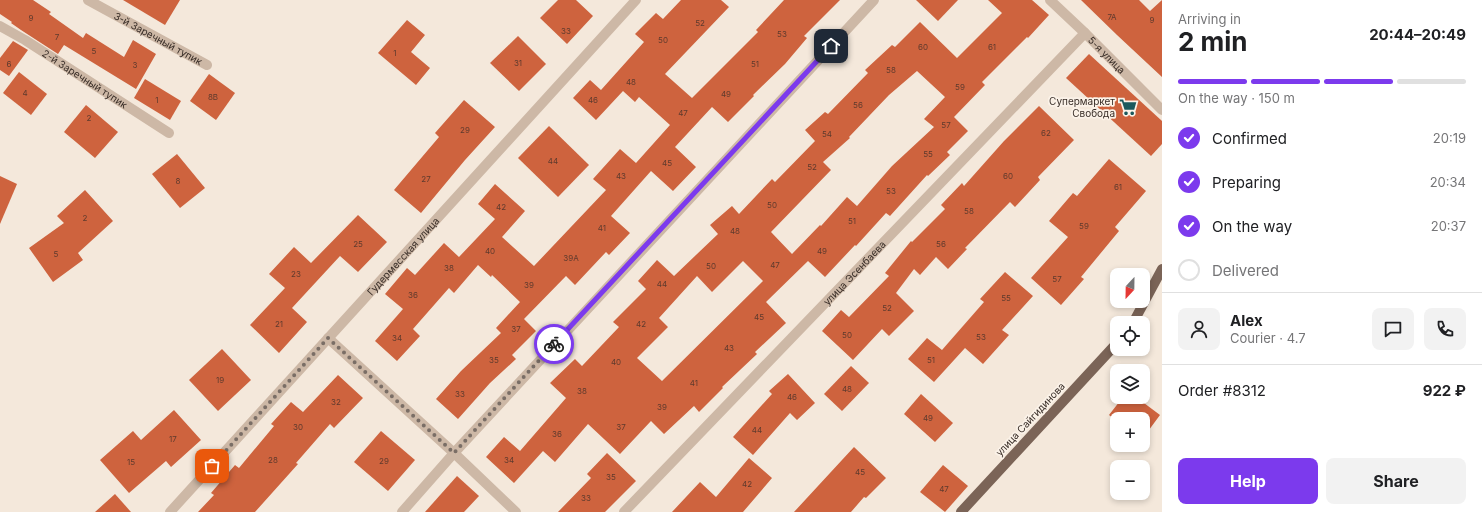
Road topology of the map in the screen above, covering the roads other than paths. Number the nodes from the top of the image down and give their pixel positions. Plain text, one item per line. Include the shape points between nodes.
1 (88, 0) edge
2 (636, 0) edge
3 (874, 0) edge
4 (1050, 0) edge
5 (0, 26) edge
6 (1085, 33) junction
7 (207, 65) dead end
8 (1162, 110) edge
9 (168, 133) dead end
10 (1162, 269) edge
11 (1137, 316) edge
12 (328, 338) junction
13 (1110, 351) edge
14 (454, 453) junction
15 (170, 512) edge
16 (402, 512) edge
17 (516, 512) edge
18 (624, 512) edge
19 (961, 512) edge

1 - 7 street, 3-й Заречный тупик
2 - 12 street, Гудермесская улица
3 - 14 street
4 - 6 street, 5-я улица
5 - 9 street, 2-й Заречный тупик
6 - 8 street, 5-я улица
6 - 18 street, улица Эсенбаева
10 - 11 main road
12 - 14 street
12 - 15 street, Гудермесская улица
13 - 19 main road, улица Сайгидинова
14 - 16 street
14 - 17 street

